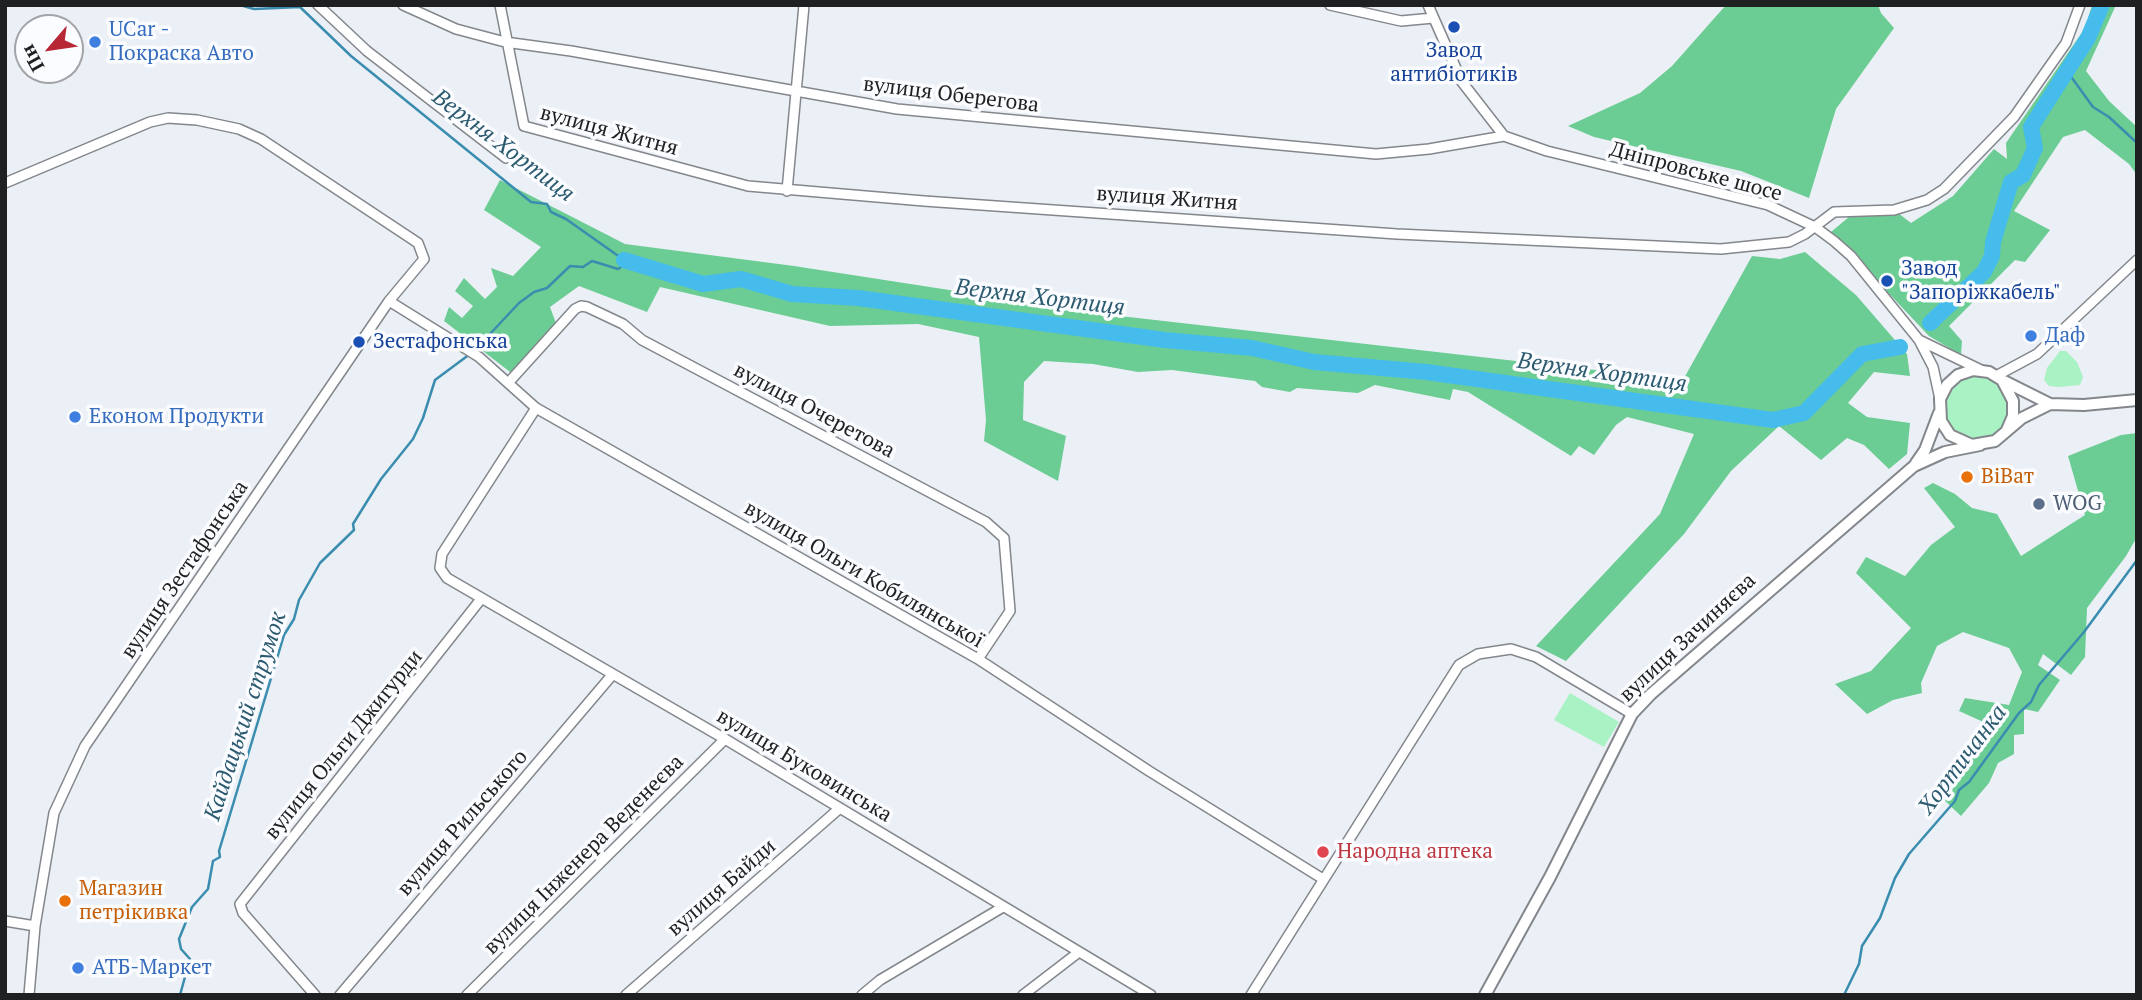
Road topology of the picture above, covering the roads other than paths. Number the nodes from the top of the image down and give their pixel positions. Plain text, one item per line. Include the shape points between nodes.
1 (318, 5) edge
2 (403, 5) edge
3 (500, 5) edge
4 (804, 5) edge
5 (1331, 5) edge
6 (1428, 5) edge
7 (2080, 5) edge
8 (1433, 18) junction
9 (505, 42) junction
10 (795, 91) junction
11 (1504, 136) junction
12 (506, 158) dead end
13 (5, 183) edge
14 (787, 191) junction
15 (1815, 227) junction
16 (2137, 260) edge
17 (389, 301) junction
18 (1919, 340) junction
19 (1981, 371) junction
20 (1996, 376) junction
21 (509, 382) junction
22 (1940, 399) junction
23 (2137, 400) edge
24 (2050, 404) junction
25 (536, 408) junction
26 (1939, 413) junction
27 (2007, 430) junction
28 (1980, 445) junction
29 (1914, 466) junction
30 (481, 599) junction
31 (978, 659) junction
32 (613, 674) junction
33 (1632, 714) junction
34 (725, 740) junction
35 (840, 808) junction
36 (1323, 879) junction
37 (1003, 907) junction
38 (5, 921) edge
39 (34, 926) junction
40 (1079, 952) junction
41 (29, 995) edge
42 (315, 995) edge
43 (340, 995) edge
44 (467, 995) edge
45 (626, 995) edge
46 (862, 995) edge
47 (1023, 995) edge
48 (1151, 995) edge
49 (1251, 995) edge
50 (1485, 995) edge

1 - 12 street via 367,51
2 - 9 street, вулиця Оберегова via 456,29
3 - 9 street
4 - 10 street
5 - 8 street via 1401,21
6 - 8 street
7 - 15 street, вулиця Житня via 2066,43 2014,117 1944,189 1927,200 1894,210 1834,212
8 - 11 street via 1462,82
9 - 10 street, вулиця Оберегова
9 - 14 street, вулиця Житня via 522,122 528,129 730,182
10 - 11 street, вулиця Оберегова via 1016,123 1376,155
10 - 14 street
11 - 15 street, Дніпровське шосе via 1768,205
13 - 17 street, вулиця Зестафонська via 150,122 197,120 239,129 418,243 424,259
14 - 15 street, вулиця Житня via 1397,234 1689,248 1788,242
15 - 18 street, Дніпровське шосе via 1851,256
16 - 20 street via 2037,354
17 - 21 street, вулиця Ольги Кобилянської via 479,357
17 - 39 street, вулиця Зестафонська via 85,747 54,813
18 - 19 street
18 - 22 street, Дніпровське шосе via 1933,367
19 - 20 main road
19 - 22 main road via 1958,375
20 - 24 main road
20 - 27 main road via 2013,401
21 - 25 street, вулиця Ольги Кобилянської
21 - 31 street, вулиця Очеретова via 575,309 587,307 986,522 1004,538 1010,611
22 - 26 main road
23 - 24 main road
24 - 27 main road
25 - 30 street, вулиця Буковинська via 442,554 440,568 447,578
25 - 31 street, вулиця Ольги Кобилянської
26 - 28 main road via 1950,435
26 - 29 main road
27 - 28 main road via 1995,441
28 - 29 main road via 1945,452
29 - 33 main road, вулиця Зачиняєва
30 - 32 street, вулиця Буковинська
30 - 42 street, вулиця Ольги Джигурди via 240,904
31 - 36 street, вулиця Ольги Кобилянської
32 - 34 street, вулиця Буковинська
32 - 43 street, вулиця Рильського
33 - 36 street via 1536,657 1511,649 1478,654 1451,673
33 - 50 main road, вулиця Зачиняєва
34 - 35 street, вулиця Буковинська
34 - 44 street, вулиця Інженера Веденеєва
35 - 37 street, вулиця Буковинська
35 - 45 street, вулиця Байди
36 - 49 street
37 - 40 street, вулиця Буковинська
37 - 46 street
38 - 39 street
39 - 41 street, вулиця Зестафонська
40 - 47 street
40 - 48 street, вулиця Буковинська

